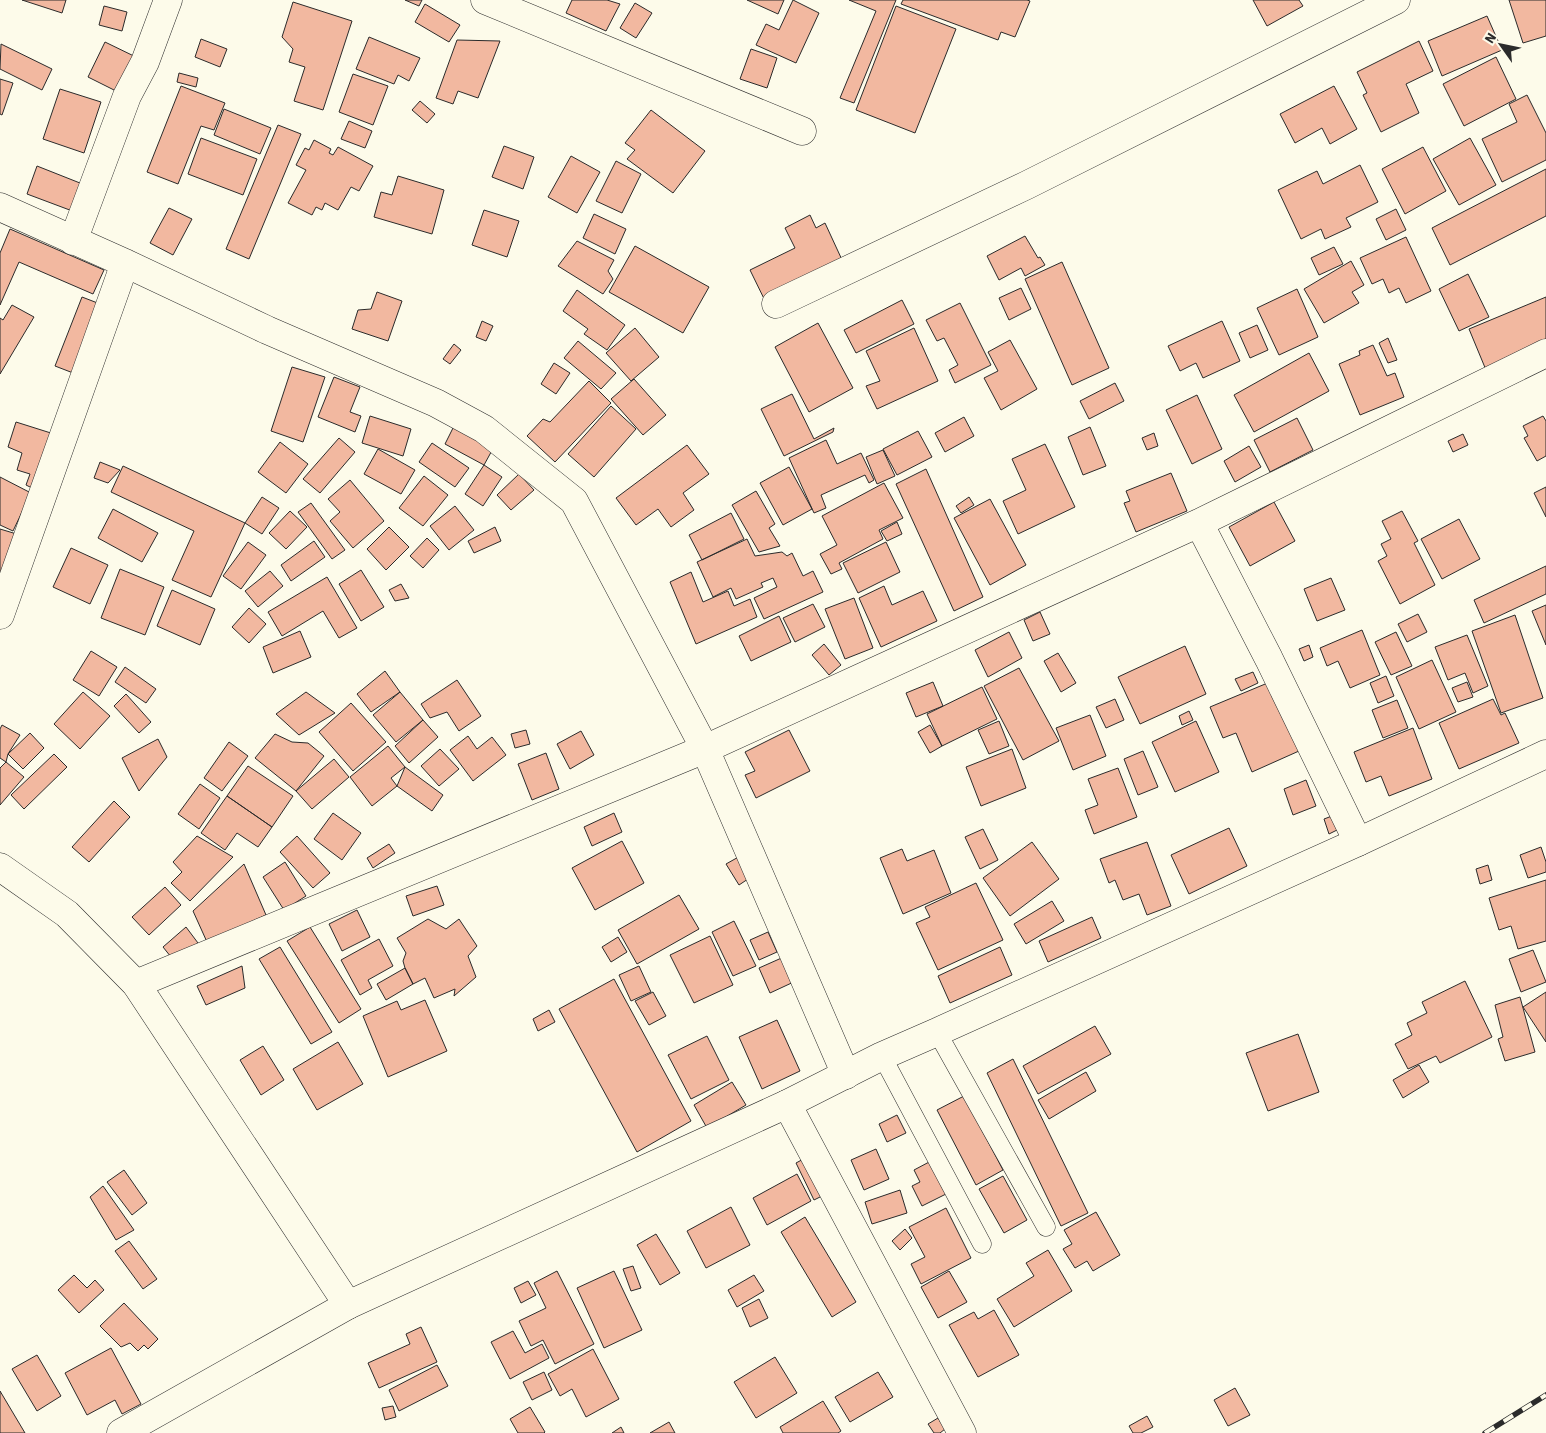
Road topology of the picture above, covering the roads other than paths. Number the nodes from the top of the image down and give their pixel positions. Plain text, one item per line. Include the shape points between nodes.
1 (168, 0) edge
2 (485, 0) edge
3 (1396, 0) edge
4 (524, 7) edge
5 (802, 131) dead end
6 (0, 207) edge
7 (73, 241) junction
8 (125, 263) junction
9 (776, 304) dead end
10 (1546, 353) edge
11 (1199, 523) junction
12 (0, 615) edge
13 (705, 749) junction
14 (1546, 754) edge
15 (1358, 842) junction
16 (0, 867) edge
17 (136, 984) junction
18 (937, 1032) junction
19 (882, 1056) junction
20 (846, 1075) junction
21 (788, 1104) junction
22 (1046, 1228) dead end
23 (982, 1244) dead end
24 (348, 1305) junction
25 (121, 1433) edge
26 (962, 1433) edge

1 - 7 street via 145,62 127,96
2 - 4 street
3 - 9 street via 1027,185
4 - 5 street
6 - 7 street
7 - 8 street
8 - 12 street
8 - 13 street via 267,330 436,403 484,429 574,500
10 - 11 street
11 - 13 street
11 - 15 street
13 - 17 street
13 - 20 street
14 - 15 street
15 - 18 street
16 - 17 street via 67,914
17 - 24 street
18 - 19 street
18 - 22 lane
19 - 20 street
19 - 23 lane
20 - 21 street
21 - 24 street
21 - 26 street
24 - 25 street

